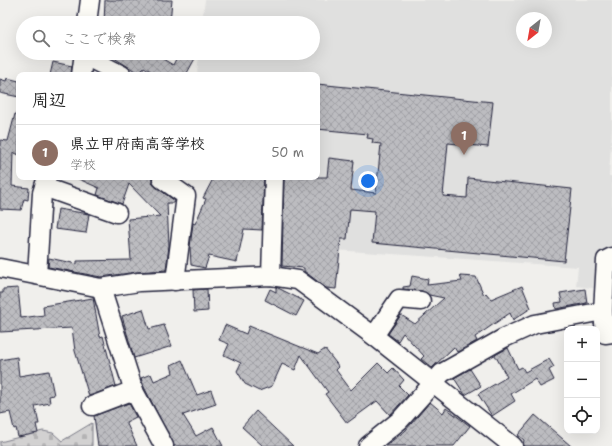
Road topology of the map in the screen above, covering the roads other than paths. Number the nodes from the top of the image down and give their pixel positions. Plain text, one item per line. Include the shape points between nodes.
1 (90, 0) edge
2 (88, 16) edge
3 (83, 60) edge
4 (95, 60) edge
5 (81, 72) edge
6 (117, 72) edge
7 (163, 180) edge
8 (274, 180) edge
9 (45, 182) edge
10 (117, 213) dead end
11 (612, 257) edge
12 (0, 268) edge
13 (37, 275) junction
14 (271, 276) junction
15 (175, 281) junction
16 (101, 288) junction
17 (421, 301) dead end
18 (603, 311) junction
19 (612, 333) edge
20 (374, 336) junction
21 (433, 382) junction
22 (134, 390) junction
23 (92, 406) dead end
24 (164, 446) edge
25 (370, 446) edge
26 (513, 446) edge

1 - 2 street
3 - 5 street
4 - 6 street
7 - 15 street via 186,196
8 - 14 street
9 - 10 street
9 - 13 street via 42,193
11 - 18 street via 606,260
12 - 13 street
13 - 16 street
14 - 15 street
14 - 20 street via 298,280
15 - 16 street via 139,282
16 - 22 street
17 - 20 street via 399,299
18 - 19 street via 605,334
18 - 21 street via 535,324 448,369
20 - 21 street
21 - 25 street via 400,420
21 - 26 street
22 - 23 street
22 - 24 street

